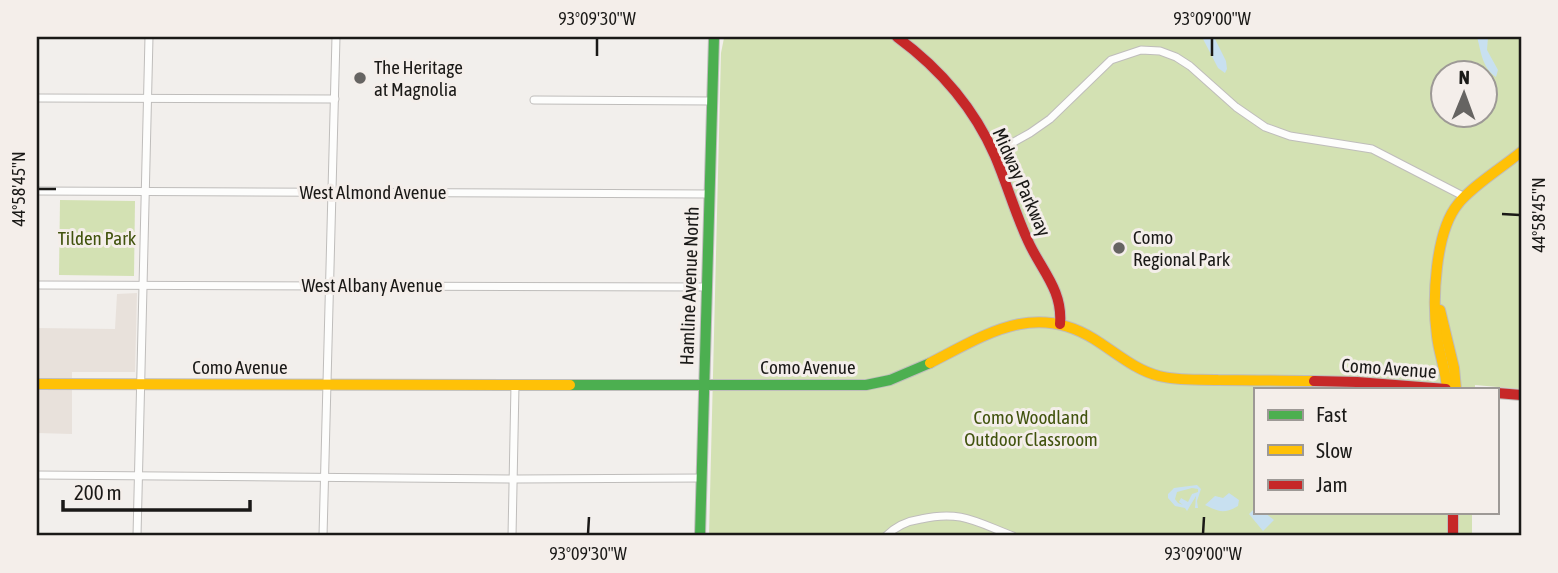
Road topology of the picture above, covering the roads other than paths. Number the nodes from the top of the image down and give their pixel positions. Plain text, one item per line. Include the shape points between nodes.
1 (149, 37) edge
2 (337, 37) edge
3 (714, 37) edge
4 (897, 37) edge
5 (37, 98) edge
6 (147, 98) junction
7 (335, 99) junction
8 (534, 100) dead end
9 (712, 101) junction
10 (1521, 152) edge
11 (994, 153) junction
12 (37, 191) edge
13 (144, 192) junction
14 (332, 193) junction
15 (709, 194) junction
16 (1465, 197) junction
17 (37, 285) edge
18 (142, 285) junction
19 (329, 286) junction
20 (707, 286) junction
21 (1437, 297) junction
22 (1060, 324) junction
23 (37, 377) edge
24 (703, 383) junction
25 (37, 384) edge
26 (140, 384) junction
27 (327, 384) junction
28 (515, 385) junction
29 (1433, 388) edge
30 (1447, 388) edge
31 (1456, 388) edge
32 (1498, 393) edge
33 (1521, 395) edge
34 (37, 475) edge
35 (138, 478) junction
36 (325, 478) junction
37 (702, 478) junction
38 (512, 479) junction
39 (1454, 514) edge
40 (137, 536) edge
41 (323, 536) edge
42 (512, 536) edge
43 (700, 536) edge
44 (887, 536) edge
45 (1013, 536) edge
46 (1453, 536) edge

1 - 6 street
2 - 7 street
3 - 9 main road, Hamline Avenue North
4 - 11 main road, Midway Parkway via 946,81
5 - 6 street
6 - 7 street
6 - 13 street
7 - 14 street
8 - 9 street
9 - 15 main road, Hamline Avenue North
10 - 16 main road
11 - 16 street via 1050,119 1111,60 1147,49 1184,62 1265,127 1290,136 1372,149
11 - 22 main road, Midway Parkway via 1029,242 1062,303
12 - 13 street, West Almond Avenue
13 - 14 street, West Almond Avenue
13 - 18 street
14 - 15 street, West Almond Avenue
14 - 19 street
15 - 20 main road, Hamline Avenue North
16 - 21 main road via 1443,229
17 - 18 street, West Albany Avenue
18 - 19 street, West Albany Avenue
18 - 26 street
19 - 20 street, West Albany Avenue
19 - 27 street
20 - 24 main road, Hamline Avenue North
21 - 30 main road via 1437,338
21 - 31 main road
22 - 24 main road, Como Avenue via 1030,322 997,328 910,375 882,383
22 - 29 main road, Como Avenue via 1093,337 1132,364 1163,377
23 - 26 main road, Como Avenue
24 - 28 main road, Como Avenue
24 - 37 main road, Hamline Avenue North
25 - 26 main road, Como Avenue
26 - 27 main road, Como Avenue
26 - 35 street
27 - 28 main road, Como Avenue
27 - 36 street
28 - 38 street
32 - 33 main road
34 - 35 street
35 - 36 street
35 - 40 street
36 - 38 street
36 - 41 street
37 - 38 street
37 - 43 main road, Hamline Avenue North
38 - 42 street
39 - 46 main road
44 - 45 street via 908,522 951,514

